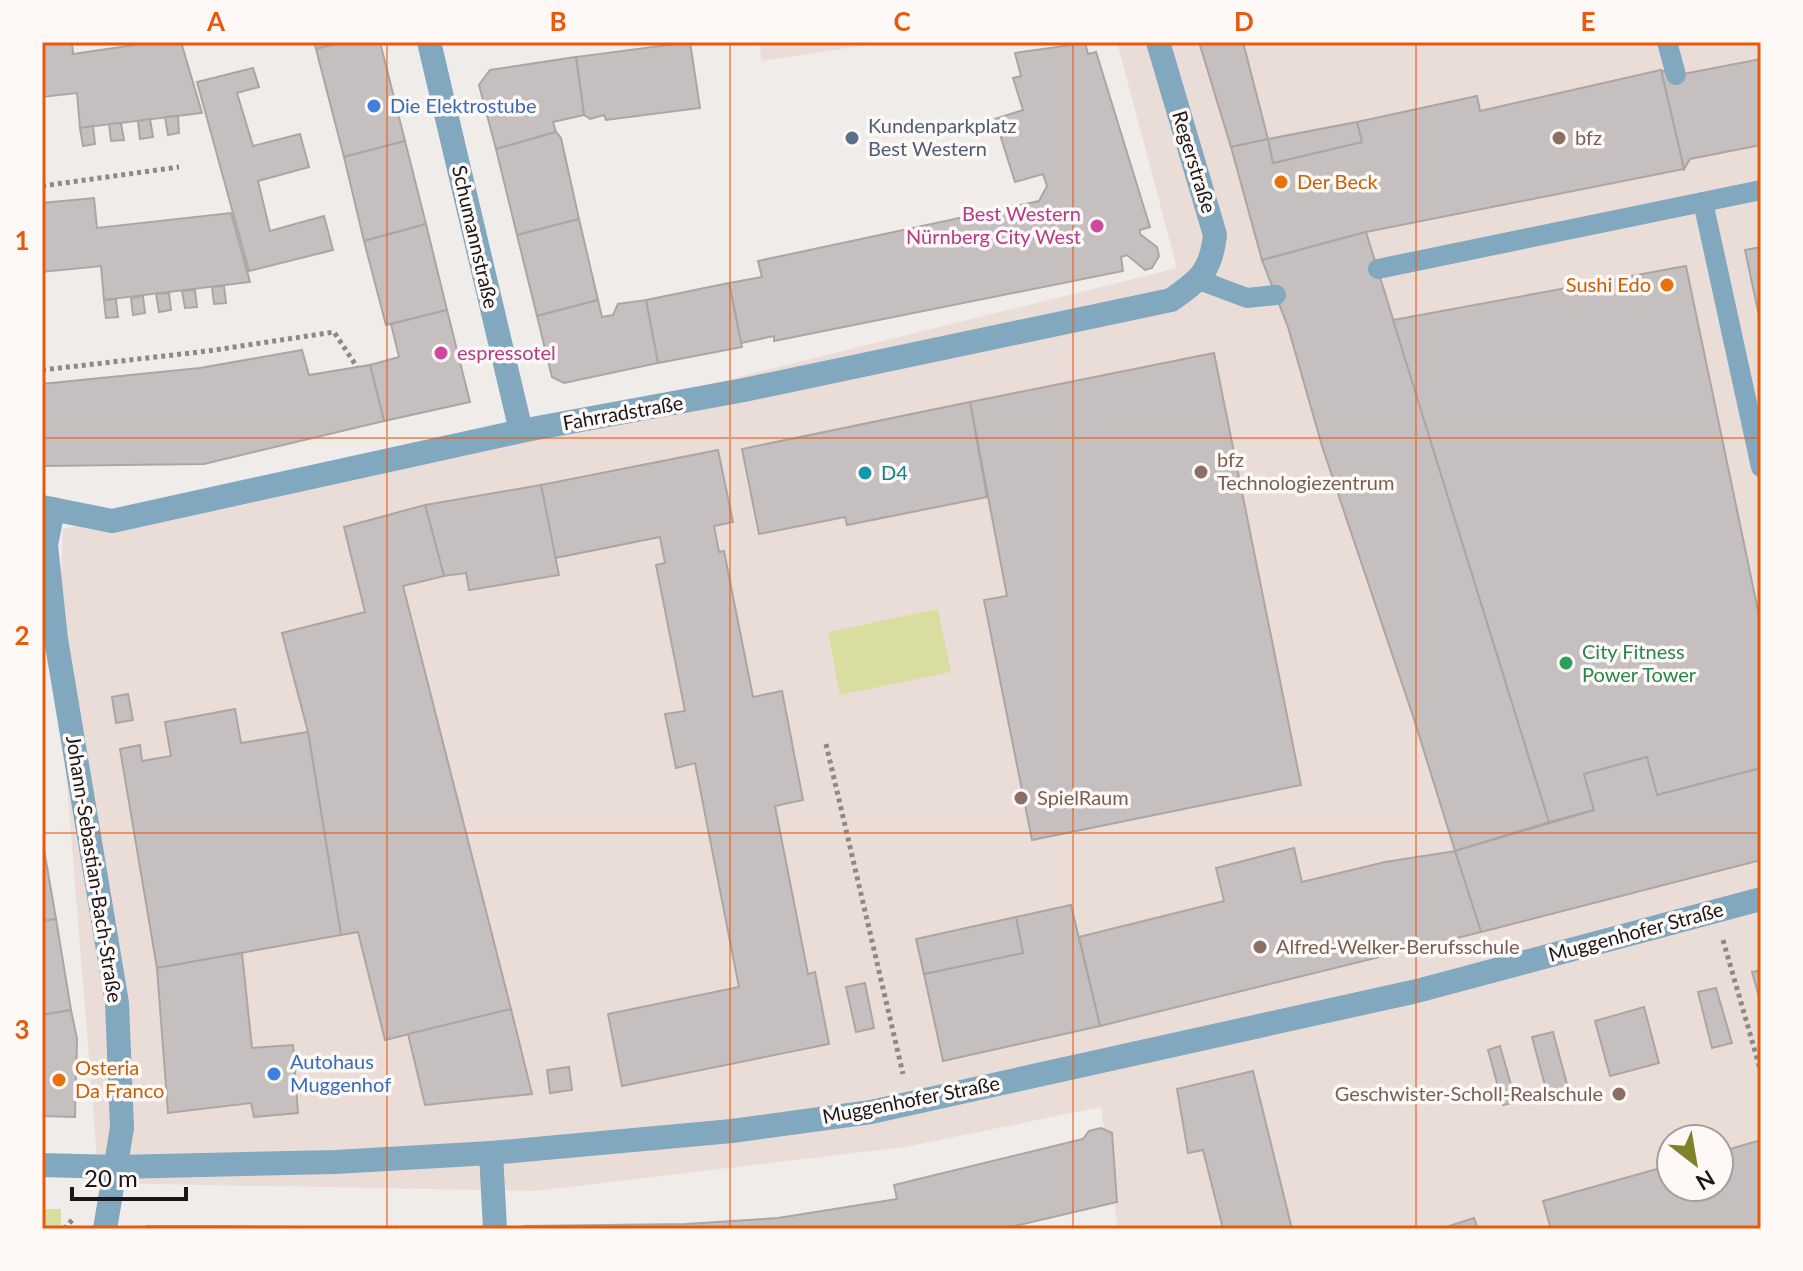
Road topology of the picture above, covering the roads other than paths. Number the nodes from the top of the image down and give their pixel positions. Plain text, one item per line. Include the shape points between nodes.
1 (429, 42) edge
2 (1158, 42) edge
3 (1667, 42) edge
4 (1676, 75) dead end
5 (1761, 190) edge
6 (1703, 202) junction
7 (1378, 269) dead end
8 (1199, 280) junction
9 (1276, 295) dead end
10 (521, 431) junction
11 (1761, 467) edge
12 (47, 508) edge
13 (49, 640) edge
14 (1761, 899) edge
15 (491, 1153) junction
16 (42, 1165) edge
17 (117, 1167) junction
18 (105, 1229) edge
19 (495, 1229) edge

1 - 10 street, Schumannstraße
2 - 8 street, Regerstraße via 1215,235 1212,257
3 - 4 lane
5 - 6 lane
6 - 7 lane
6 - 11 lane
8 - 9 lane via 1247,298
8 - 10 street, Fahrradstraße via 1171,300
10 - 12 street, Fahrradstraße via 112,521
12 - 13 street, Johann-Sebastian-Bach-Straße
13 - 17 street, Johann-Sebastian-Bach-Straße via 117,1003 122,1128
14 - 15 street, Muggenhofer Straße via 1417,991 871,1112
15 - 17 street, Muggenhofer Straße
15 - 19 street
16 - 17 street, Muggenhofer Straße
17 - 18 street, Johann-Sebastian-Bach-Straße

